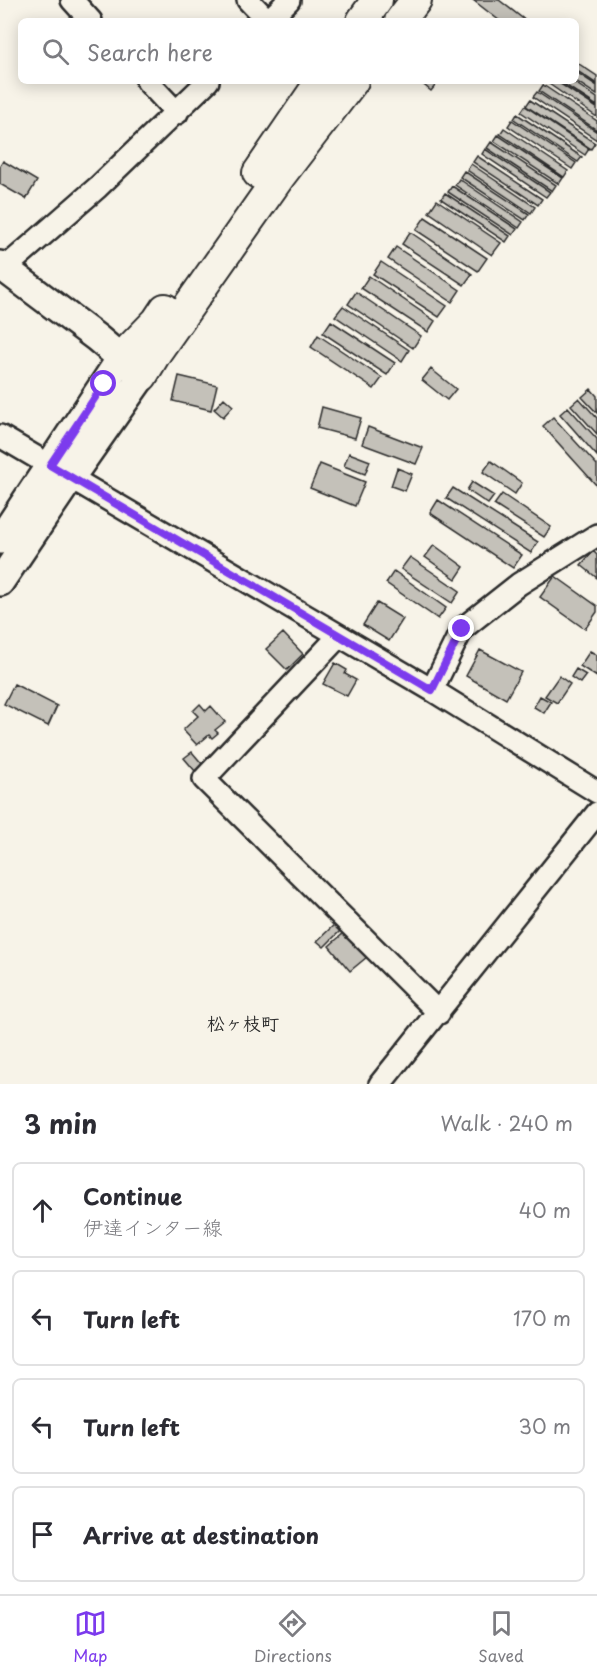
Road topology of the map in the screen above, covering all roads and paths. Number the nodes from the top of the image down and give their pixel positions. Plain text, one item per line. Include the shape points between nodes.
1 (72, 0) edge
2 (248, 0) edge
3 (289, 0) edge
4 (377, 0) edge
5 (416, 0) edge
6 (88, 18) edge
7 (265, 18) edge
8 (271, 18) edge
9 (364, 18) edge
10 (402, 18) edge
11 (150, 84) edge
12 (205, 84) edge
13 (319, 84) edge
14 (351, 84) edge
15 (177, 113) junction
16 (2, 267) edge
17 (132, 367) junction
18 (0, 436) edge
19 (60, 471) junction
20 (597, 535) edge
21 (0, 540) edge
22 (0, 582) edge
23 (339, 636) junction
24 (432, 690) junction
25 (597, 792) edge
26 (597, 813) edge
27 (439, 1013) junction
28 (380, 1084) edge

1 - 6 street
2 - 7 street
3 - 8 street
4 - 9 highway
5 - 10 highway
11 - 15 street
12 - 15 street
13 - 17 highway via 157,321
14 - 17 highway via 280,176 157,351
15 - 16 street via 98,187
16 - 17 main road
17 - 19 main road
18 - 19 street
19 - 21 main road
19 - 22 main road
19 - 23 street
20 - 24 street via 519,584 462,629
23 - 24 street
23 - 27 street via 204,779
24 - 25 street
26 - 27 street
27 - 28 street

